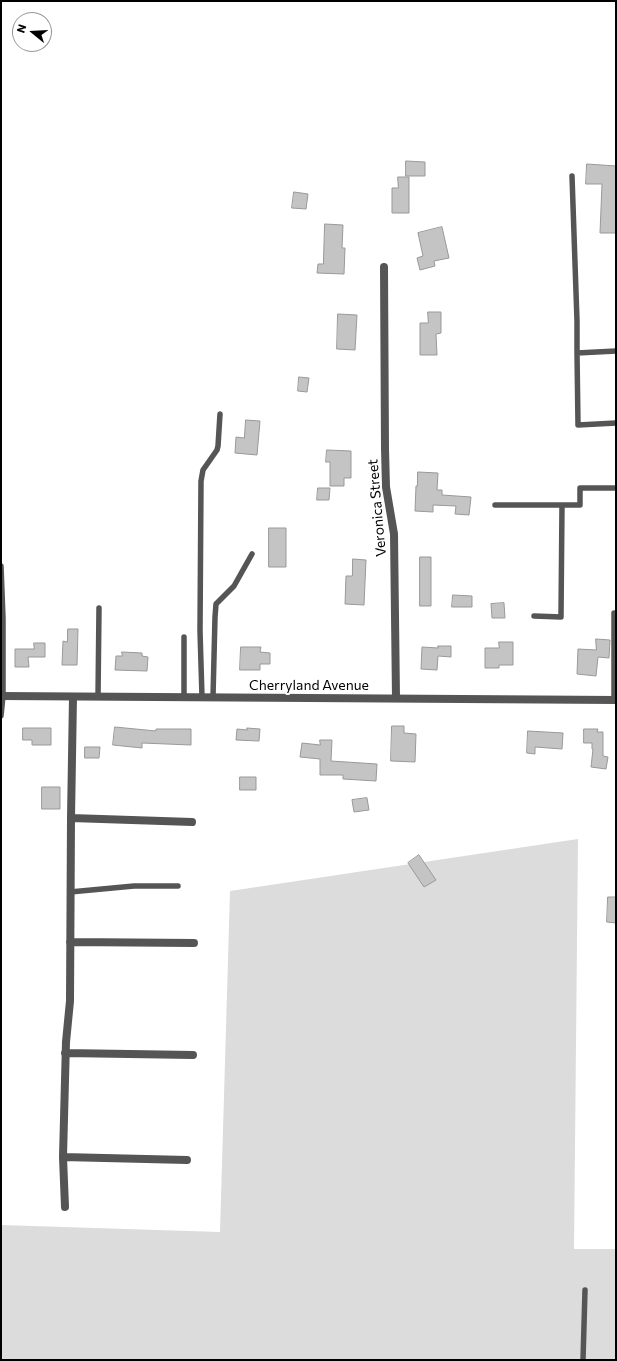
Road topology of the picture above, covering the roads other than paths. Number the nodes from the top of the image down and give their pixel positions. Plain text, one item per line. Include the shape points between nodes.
1 (572, 176) dead end
2 (384, 267) dead end
3 (616, 351) edge
4 (577, 353) junction
5 (220, 414) dead end
6 (616, 423) edge
7 (616, 488) edge
8 (495, 505) dead end
9 (562, 505) junction
10 (252, 554) dead end
11 (1, 566) edge
12 (99, 608) dead end
13 (614, 613) dead end
14 (534, 616) dead end
15 (184, 637) dead end
16 (2, 696) edge
17 (73, 697) junction
18 (98, 697) junction
19 (184, 697) junction
20 (213, 697) junction
21 (202, 698) junction
22 (396, 698) junction
23 (615, 700) edge
24 (1, 716) edge
25 (71, 818) junction
26 (192, 822) dead end
27 (178, 886) dead end
28 (70, 892) junction
29 (70, 942) junction
30 (194, 943) dead end
31 (65, 1053) junction
32 (193, 1055) dead end
33 (63, 1157) junction
34 (187, 1160) dead end
35 (65, 1207) dead end
36 (585, 1290) dead end
37 (583, 1360) edge

1 - 4 lane
2 - 22 street, Veronica Street via 384,449 386,487 394,534
3 - 4 lane
4 - 6 lane via 578,425
5 - 21 lane via 217,450 203,470 201,481
7 - 9 lane via 580,488 580,505
8 - 9 lane
9 - 14 lane via 561,616
10 - 20 lane via 234,586 216,604
11 - 16 lane
12 - 18 lane
13 - 23 lane
15 - 19 lane
16 - 17 street, Cherryland Avenue
16 - 24 lane
17 - 18 street, Cherryland Avenue
17 - 25 street
18 - 19 street, Cherryland Avenue
19 - 21 street, Cherryland Avenue
20 - 21 street, Cherryland Avenue
20 - 22 street, Cherryland Avenue
22 - 23 street, Cherryland Avenue
25 - 26 street
25 - 28 street
27 - 28 lane via 134,886
28 - 29 street
29 - 30 street
29 - 31 street via 70,1001
31 - 32 street
31 - 33 street
33 - 34 street
33 - 35 street
36 - 37 lane

